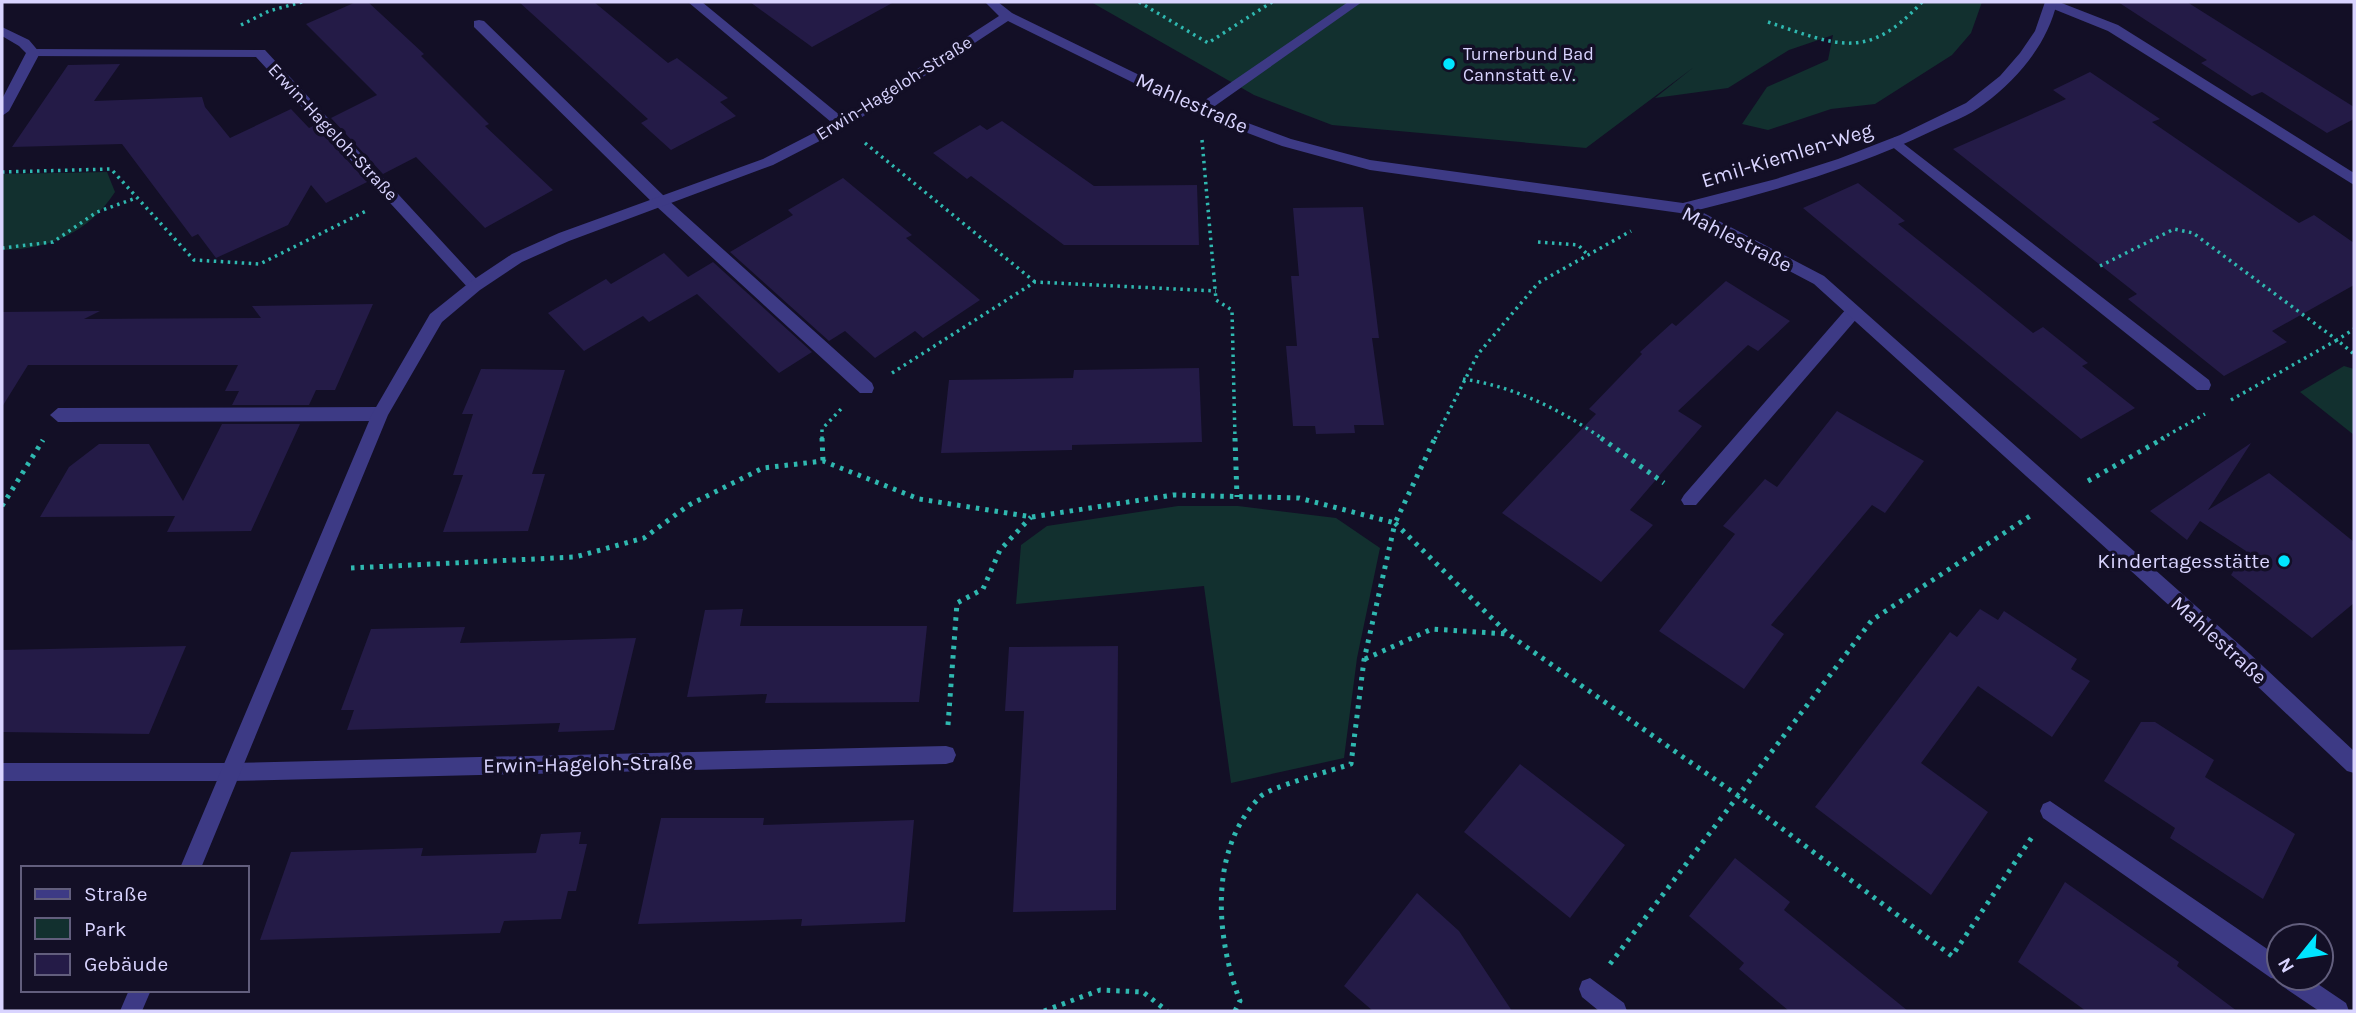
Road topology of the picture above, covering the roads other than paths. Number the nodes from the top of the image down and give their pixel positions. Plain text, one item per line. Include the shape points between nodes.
1 (694, 2) edge
2 (991, 2) edge
3 (1356, 2) edge
4 (2051, 2) edge
5 (1007, 16) junction
6 (479, 24) dead end
7 (2, 31) edge
8 (33, 53) junction
9 (1200, 110) junction
10 (2, 111) edge
11 (842, 124) junction
12 (1895, 142) junction
13 (2354, 180) edge
14 (661, 202) junction
15 (1683, 208) junction
16 (475, 286) junction
17 (1853, 312) junction
18 (2203, 385) dead end
19 (866, 388) road end
20 (380, 414) junction
21 (58, 415) road end
22 (1689, 500) road end
23 (2350, 751) edge
24 (946, 755) road end
25 (2, 772) edge
26 (230, 772) junction
27 (2050, 811) road end
28 (191, 866) edge
29 (2265, 960) edge
30 (1590, 989) road end
31 (138, 992) edge
32 (2310, 992) edge
33 (131, 1011) edge
34 (1616, 1011) edge
35 (2338, 1011) edge

1 - 11 street
2 - 5 street, Mahlestraße
3 - 9 street
4 - 12 street, Emil-Kiemlen-Weg via 2036,45 1981,100
4 - 13 street, Emil-Kiemlen-Weg via 2113,28
5 - 9 street, Mahlestraße
5 - 11 street, Erwin-Hageloh-Straße
6 - 14 street
7 - 8 street
8 - 10 street
8 - 16 street, Erwin-Hageloh-Straße via 260,53
9 - 15 street, Mahlestraße via 1287,143 1370,165
11 - 14 street, Erwin-Hageloh-Straße via 768,162
12 - 15 street, Emil-Kiemlen-Weg via 1754,191
12 - 18 street
14 - 16 street, Erwin-Hageloh-Straße via 517,258
14 - 19 street
15 - 17 street, Mahlestraße via 1819,280
16 - 20 street, Erwin-Hageloh-Straße via 436,318
17 - 22 street
17 - 23 street, Mahlestraße via 2058,498
20 - 21 street
20 - 26 street, Erwin-Hageloh-Straße
24 - 26 street, Erwin-Hageloh-Straße
25 - 26 street, Erwin-Hageloh-Straße
26 - 28 street, Erwin-Hageloh-Straße
27 - 29 street
30 - 34 street
31 - 33 street
32 - 35 street

